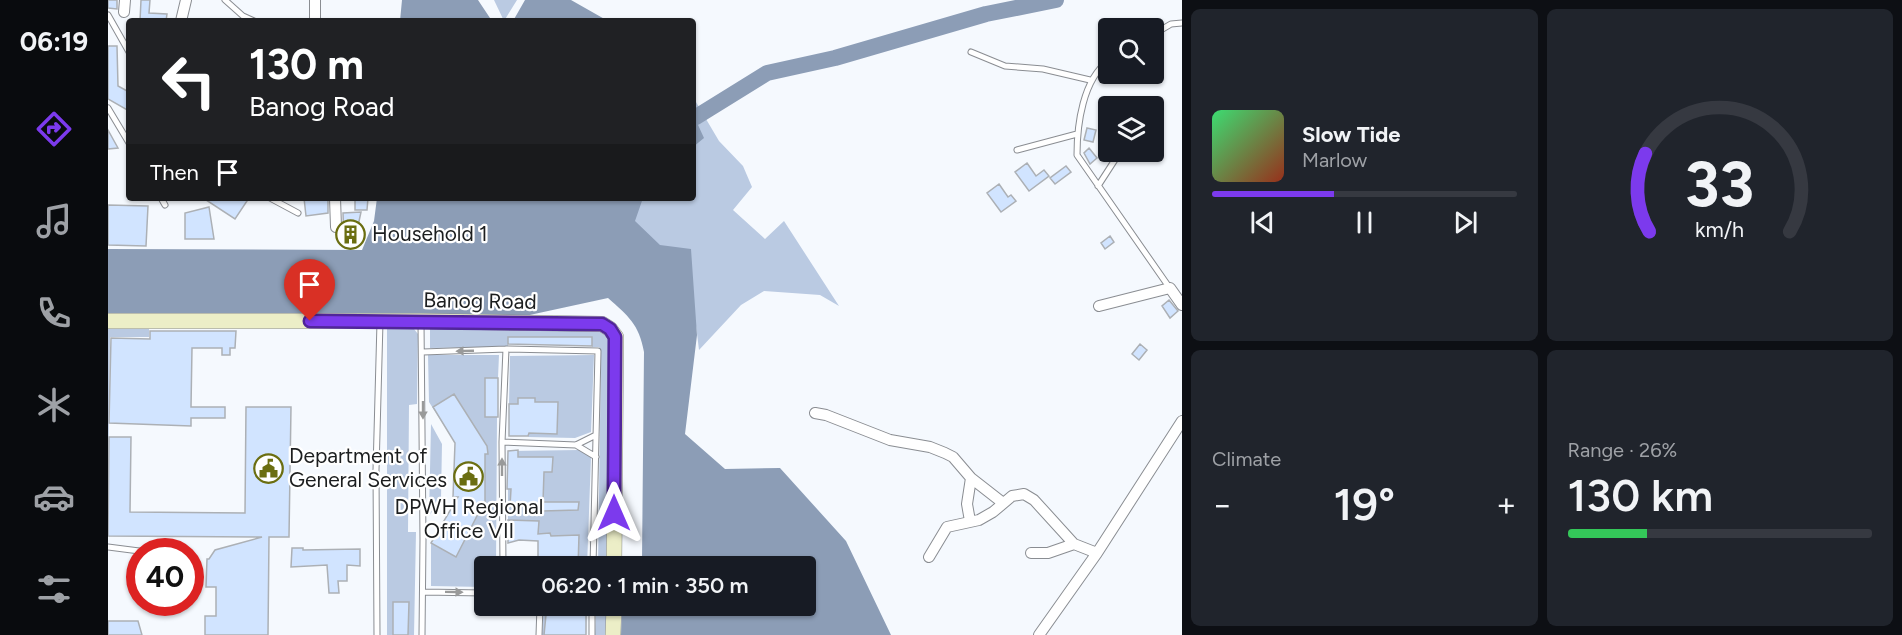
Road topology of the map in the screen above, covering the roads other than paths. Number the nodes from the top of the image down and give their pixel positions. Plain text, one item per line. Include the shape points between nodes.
1 (186, 0) edge
2 (225, 0) edge
3 (315, 0) edge
4 (108, 15) edge
5 (182, 18) edge
6 (247, 18) edge
7 (315, 18) edge
8 (1182, 23) edge
9 (1164, 28) edge
10 (126, 47) edge
11 (971, 52) dead end
12 (1098, 69) edge
13 (1090, 80) junction
14 (108, 108) edge
15 (1077, 134) junction
16 (126, 138) edge
17 (1017, 150) dead end
18 (1114, 162) edge
19 (1098, 186) junction
20 (163, 201) edge
21 (276, 201) edge
22 (334, 201) edge
23 (165, 205) dead end
24 (298, 213) dead end
25 (336, 227) dead end
26 (1170, 288) junction
27 (1182, 305) edge
28 (1099, 306) dead end
29 (108, 321) edge
30 (421, 321) junction
31 (380, 322) junction
32 (506, 349) junction
33 (423, 352) junction
34 (815, 413) dead end
35 (1182, 421) edge
36 (596, 435) junction
37 (502, 442) junction
38 (576, 445) junction
39 (596, 458) junction
40 (971, 478) junction
41 (1003, 503) junction
42 (970, 521) junction
43 (1074, 544) junction
44 (108, 547) edge
45 (126, 549) edge
46 (1031, 553) dead end
47 (1097, 553) junction
48 (503, 556) edge
49 (593, 556) edge
50 (614, 556) edge
51 (929, 557) dead end
52 (423, 592) junction
53 (474, 593) edge
54 (540, 616) edge
55 (592, 616) edge
56 (614, 616) edge
57 (377, 635) edge
58 (422, 635) edge
59 (539, 635) edge
60 (592, 635) edge
61 (613, 635) edge
62 (1039, 635) edge

1 - 5 street
2 - 6 lane
3 - 7 street
4 - 10 lane
8 - 9 lane
11 - 13 lane via 1005,66 1043,69
12 - 13 lane
13 - 15 lane
14 - 16 lane
15 - 17 lane
15 - 19 lane via 1077,155
18 - 19 lane
19 - 26 lane
20 - 23 lane
21 - 24 lane
22 - 25 street
26 - 27 street
26 - 28 street
29 - 31 street, Banog Road
30 - 31 street, Banog Road
30 - 33 lane
30 - 50 street, Banog Road via 602,324 610,329 615,337
31 - 57 lane
32 -> 33 lane
32 - 36 lane via 598,351
32 - 37 lane
33 -> 52 lane
34 - 40 street via 890,440 930,447 953,457
35 - 47 street
36 - 38 lane
36 - 39 lane
37 - 38 lane
48 -> 37 lane
38 - 39 lane
39 - 49 lane
40 - 41 street
40 - 42 street via 967,504
41 - 42 street via 986,516
41 - 43 street via 1024,494
42 - 51 street via 947,527
43 - 46 street via 1048,553
43 - 47 street
44 - 45 lane
47 - 62 street
52 -> 53 lane
52 - 58 lane
54 - 59 lane
55 - 60 lane
56 - 61 street

